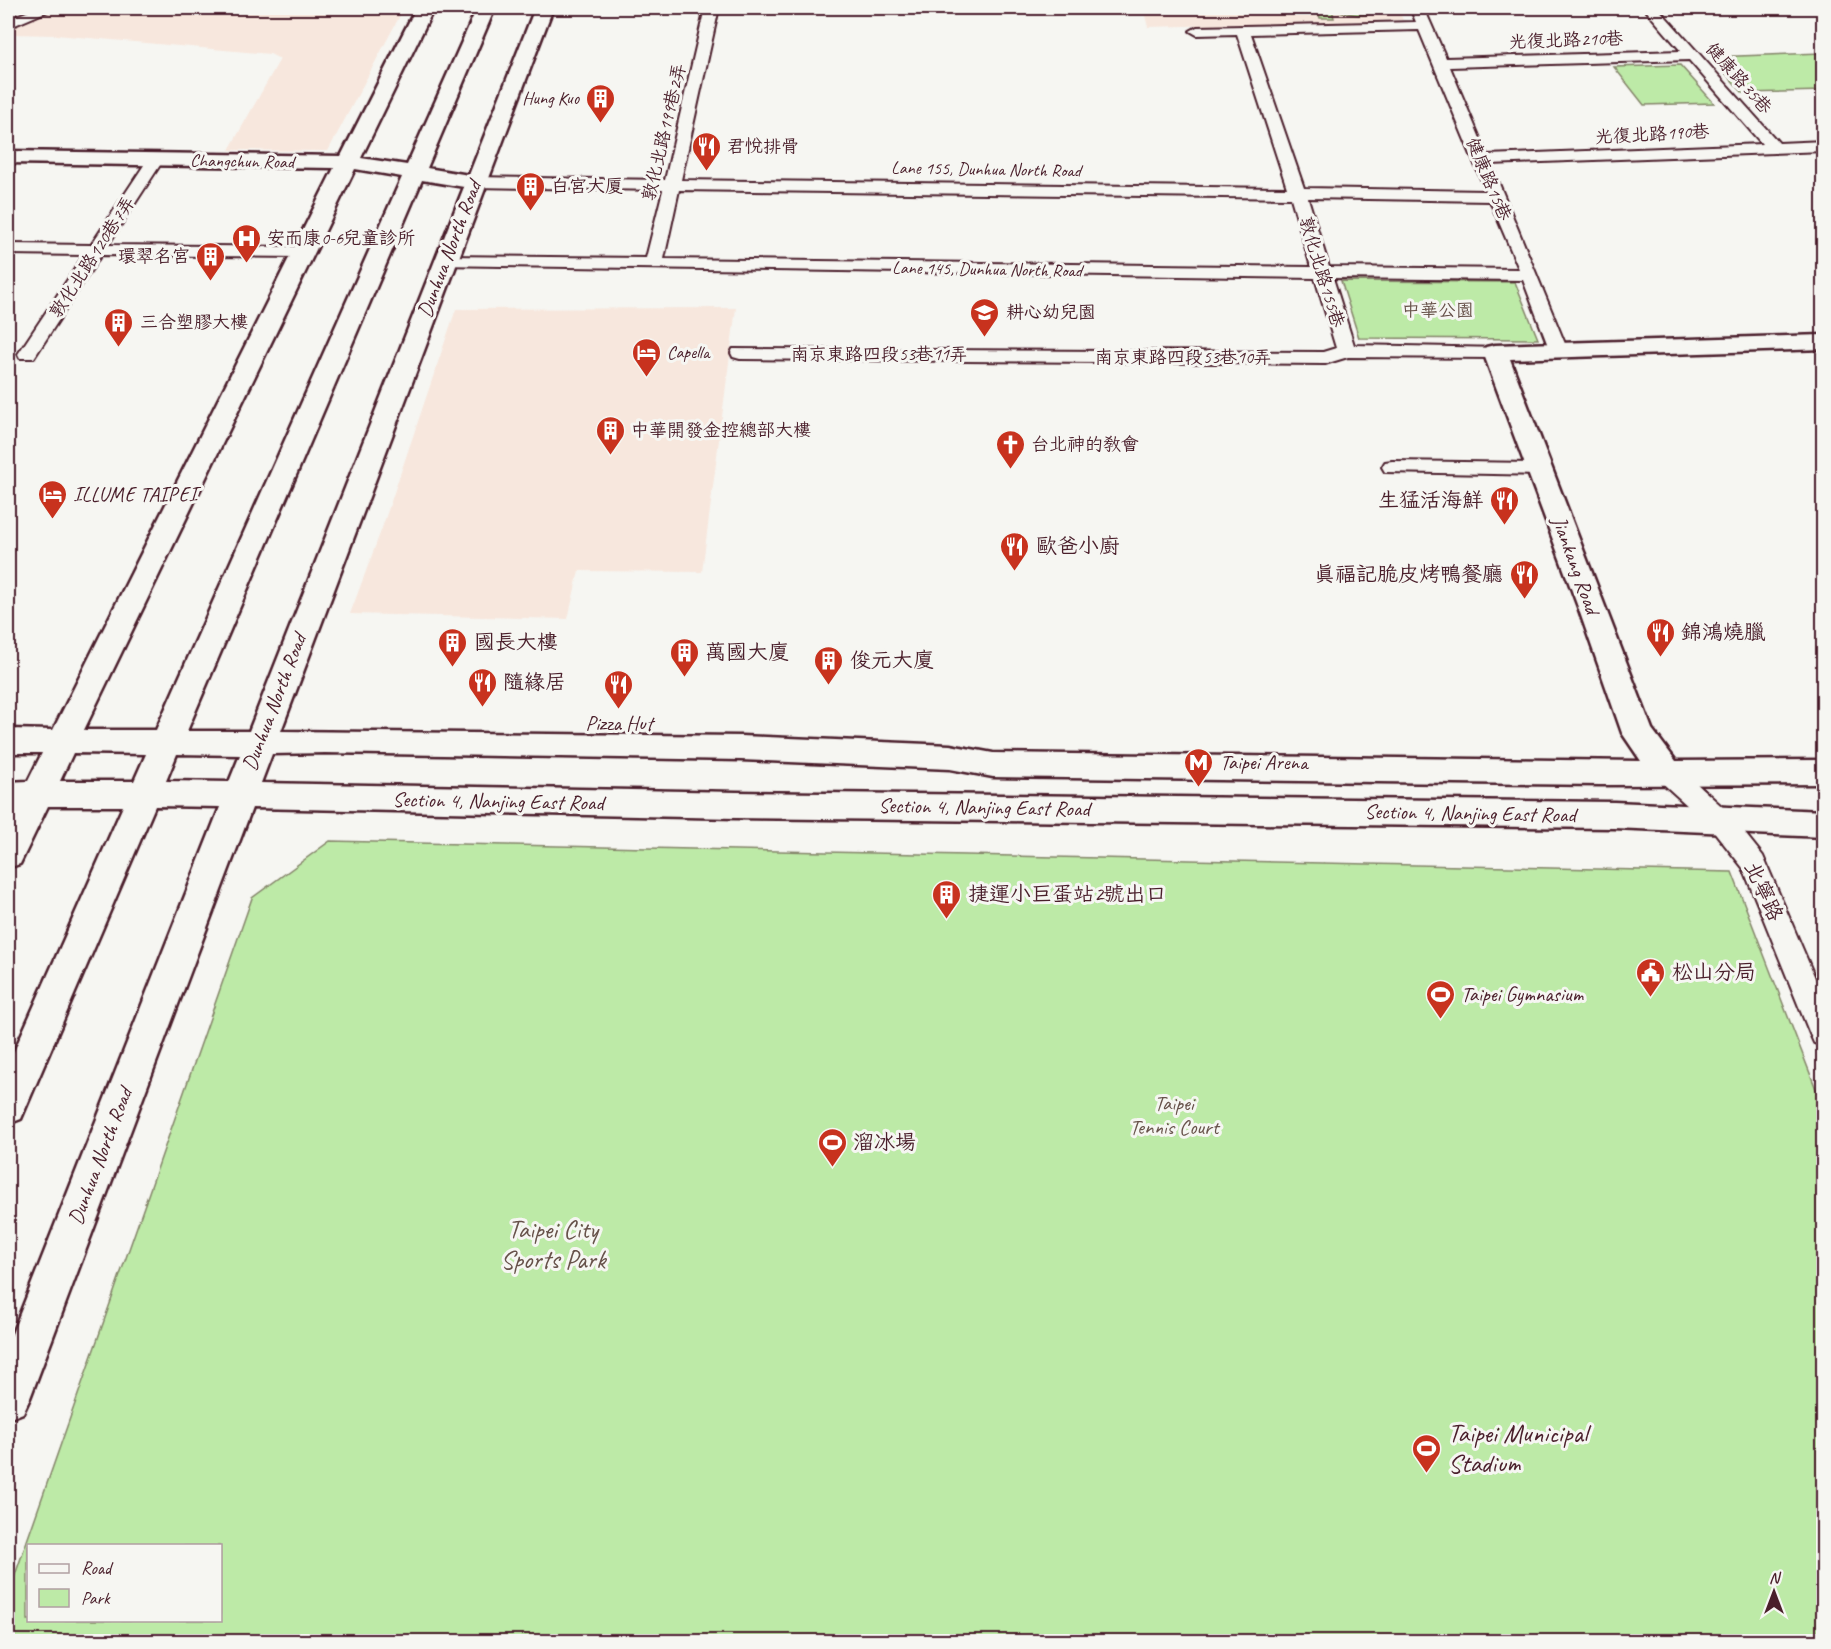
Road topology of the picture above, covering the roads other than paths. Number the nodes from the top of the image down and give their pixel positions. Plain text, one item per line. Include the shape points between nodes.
1 (27, 8) edge
2 (48, 8) edge
3 (425, 8) edge
4 (486, 8) edge
5 (544, 8) edge
6 (712, 8) edge
7 (1417, 8) edge
8 (1651, 8) edge
9 (8, 15) edge
10 (8, 24) edge
11 (1425, 26) junction
12 (1197, 31) dead end
13 (1242, 31) junction
14 (1692, 55) junction
15 (1440, 63) junction
16 (1824, 146) edge
17 (1775, 148) junction
18 (8, 157) edge
19 (156, 159) junction
20 (1481, 160) junction
21 (349, 162) junction
22 (414, 173) junction
23 (474, 182) junction
24 (673, 184) junction
25 (1298, 194) junction
26 (1497, 196) junction
27 (8, 249) edge
28 (96, 250) junction
29 (303, 252) junction
30 (444, 261) junction
31 (654, 264) junction
32 (1321, 272) junction
33 (1530, 275) junction
34 (1823, 342) edge
35 (1346, 351) junction
36 (1558, 351) junction
37 (1496, 352) junction
38 (740, 353) dead end
39 (27, 354) dead end
40 (1018, 355) joint
41 (1392, 467) dead end
42 (1540, 469) junction
43 (8, 741) edge
44 (61, 742) junction
45 (165, 743) junction
46 (258, 743) junction
47 (1667, 772) junction
48 (1824, 772) edge
49 (23, 793) edge
50 (144, 793) junction
51 (238, 796) junction
52 (1718, 818) junction
53 (1824, 824) edge
54 (8, 855) edge
55 (1824, 1034) edge
56 (8, 1107) edge
57 (8, 1398) edge

1 - 9 street
2 - 10 street
3 - 21 main road
4 - 22 main road
5 - 23 main road, Dunhua North Road
6 - 24 street, 敦化北路199巷2弄
7 - 11 street, 健康路15巷
8 - 14 street, 健康路35巷
11 - 13 street
11 - 15 street, 健康路15巷
12 - 13 street
13 - 25 street, 敦化北路155巷
14 - 15 street, 光復北路210巷
14 - 17 street, 健康路35巷
15 - 20 street, 健康路15巷
16 - 17 street, 光復北路190巷
17 - 20 street, 光復北路190巷
18 - 19 main road, Changchun Road
19 - 21 main road, Changchun Road
19 - 28 street, 敦化北路120巷7弄
20 - 26 street, 健康路15巷
21 - 22 main road, Changchun Road
21 - 29 main road
22 - 23 main road, Changchun Road
22 - 45 main road
23 - 24 street, Lane 155, Dunhua North Road
23 - 30 main road, Dunhua North Road
24 - 25 street, Lane 155, Dunhua North Road
24 - 31 street, 敦化北路199巷2弄
25 - 26 street, Lane 155, Dunhua North Road
25 - 32 street, 敦化北路155巷
26 - 33 street, 健康路15巷
27 - 28 street
28 - 29 street
28 - 39 street, 敦化北路120巷7弄
29 - 44 main road
30 - 31 street, Lane 145, Dunhua North Road
30 - 46 main road, Dunhua North Road
31 - 32 street, Lane 145, Dunhua North Road
32 - 33 street, Lane 145, Dunhua North Road
32 - 35 street, 敦化北路155巷
33 - 36 street, 健康路15巷
34 - 36 main road
35 - 37 street
35 - 40 street, 南京東路四段53巷10弄 via 1325,358
36 - 37 main road
37 - 42 main road, Jiankang Road
38 - 40 street, 南京東路四段53巷11弄
41 - 42 street
42 - 47 main road, Jiankang Road via 1638,733
43 - 44 main road, Section 4, Nanjing East Road
44 - 45 main road, Section 4, Nanjing East Road
44 - 49 main road
45 - 46 main road, Section 4, Nanjing East Road
45 - 50 main road
46 - 47 main road, Section 4, Nanjing East Road via 741,748 950,757 993,765
46 - 51 main road, Dunhua North Road
47 - 48 main road, Section 4, Nanjing East Road
47 - 52 street, 北寧路
49 - 50 main road, Section 4, Nanjing East Road
49 - 54 main road
50 - 51 main road, Section 4, Nanjing East Road
50 - 56 main road
51 - 52 main road, Section 4, Nanjing East Road
51 - 57 main road, Dunhua North Road
52 - 53 main road, Section 4, Nanjing East Road
52 - 55 street, 北寧路 via 1754,863

